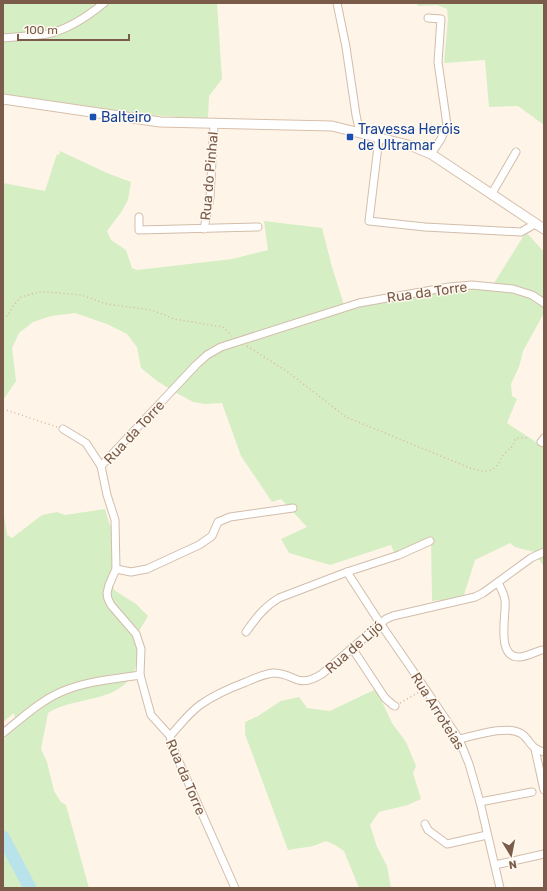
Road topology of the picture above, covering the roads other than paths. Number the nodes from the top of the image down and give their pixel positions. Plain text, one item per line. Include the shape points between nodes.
1 (104, 3) edge
2 (337, 3) edge
3 (428, 18) dead end
4 (3, 38) edge
5 (3, 99) edge
6 (214, 124) junction
7 (360, 133) junction
8 (379, 138) junction
9 (516, 152) dead end
10 (431, 154) junction
11 (491, 195) junction
12 (139, 217) dead end
13 (534, 224) junction
14 (258, 227) dead end
15 (204, 229) junction
16 (544, 229) edge
17 (544, 303) edge
18 (63, 429) road end
19 (544, 438) edge
20 (544, 443) edge
21 (101, 466) junction
22 (293, 508) dead end
23 (430, 540) dead end
24 (544, 552) edge
25 (116, 569) junction
26 (347, 572) junction
27 (498, 583) junction
28 (380, 624) junction
29 (246, 632) dead end
30 (352, 648) junction
31 (542, 650) dead end
32 (140, 675) junction
33 (395, 706) road end
34 (3, 733) edge
35 (170, 736) junction
36 (459, 739) junction
37 (535, 749) junction
38 (544, 752) edge
39 (544, 789) edge
40 (532, 792) dead end
41 (480, 802) junction
42 (424, 824) dead end
43 (487, 835) junction
44 (544, 854) edge
45 (495, 865) junction
46 (235, 888) edge
47 (500, 888) edge

1 - 4 street via 68,26 48,34
2 - 7 street
3 - 10 street via 441,20 438,62 447,125
5 - 6 street via 160,122
6 - 7 street via 332,126
6 - 15 street, Rua do Pinhal via 210,198
7 - 8 street
8 - 10 street via 412,146
8 - 13 street via 369,221 521,232
9 - 11 street
10 - 11 street
11 - 13 street
12 - 15 street via 139,230
13 - 16 street
14 - 15 street
17 - 21 street, Rua da Torre via 532,295 513,289 472,285 449,287 359,303 221,347 207,355
18 - 21 street via 82,439
19 - 20 street via 541,442
21 - 25 street, Rua da Torre via 115,520
22 - 25 street via 230,516 218,522 212,536 199,545 147,569 131,572
23 - 26 street via 399,555
24 - 27 street, Rua de Lijó via 531,558
25 - 32 street, Rua da Torre via 109,585 108,599 136,634 141,649
26 - 28 street, Rua Arroteias
26 - 29 street via 279,598 259,613
27 - 28 street, Rua de Lijó via 475,597 393,616
27 - 31 street via 505,601 503,630 509,651 513,656 519,657
28 - 30 street, Rua de Lijó
28 - 36 street, Rua Arroteias
30 - 33 street via 385,698
30 - 35 street, Rua de Lijó via 322,674 308,681 273,674 226,689 199,706
32 - 34 street via 92,682 61,692
32 - 35 street, Rua da Torre via 150,715
35 - 46 street, Rua da Torre via 172,746
36 - 37 street via 514,730 526,737
36 - 41 street, Rua Arroteias
37 - 38 street
37 - 39 street
40 - 41 street
41 - 43 street, Rua Arroteias
42 - 43 street via 447,844
43 - 45 street, Rua Arroteias
44 - 45 street
45 - 47 street, Rua Arroteias

